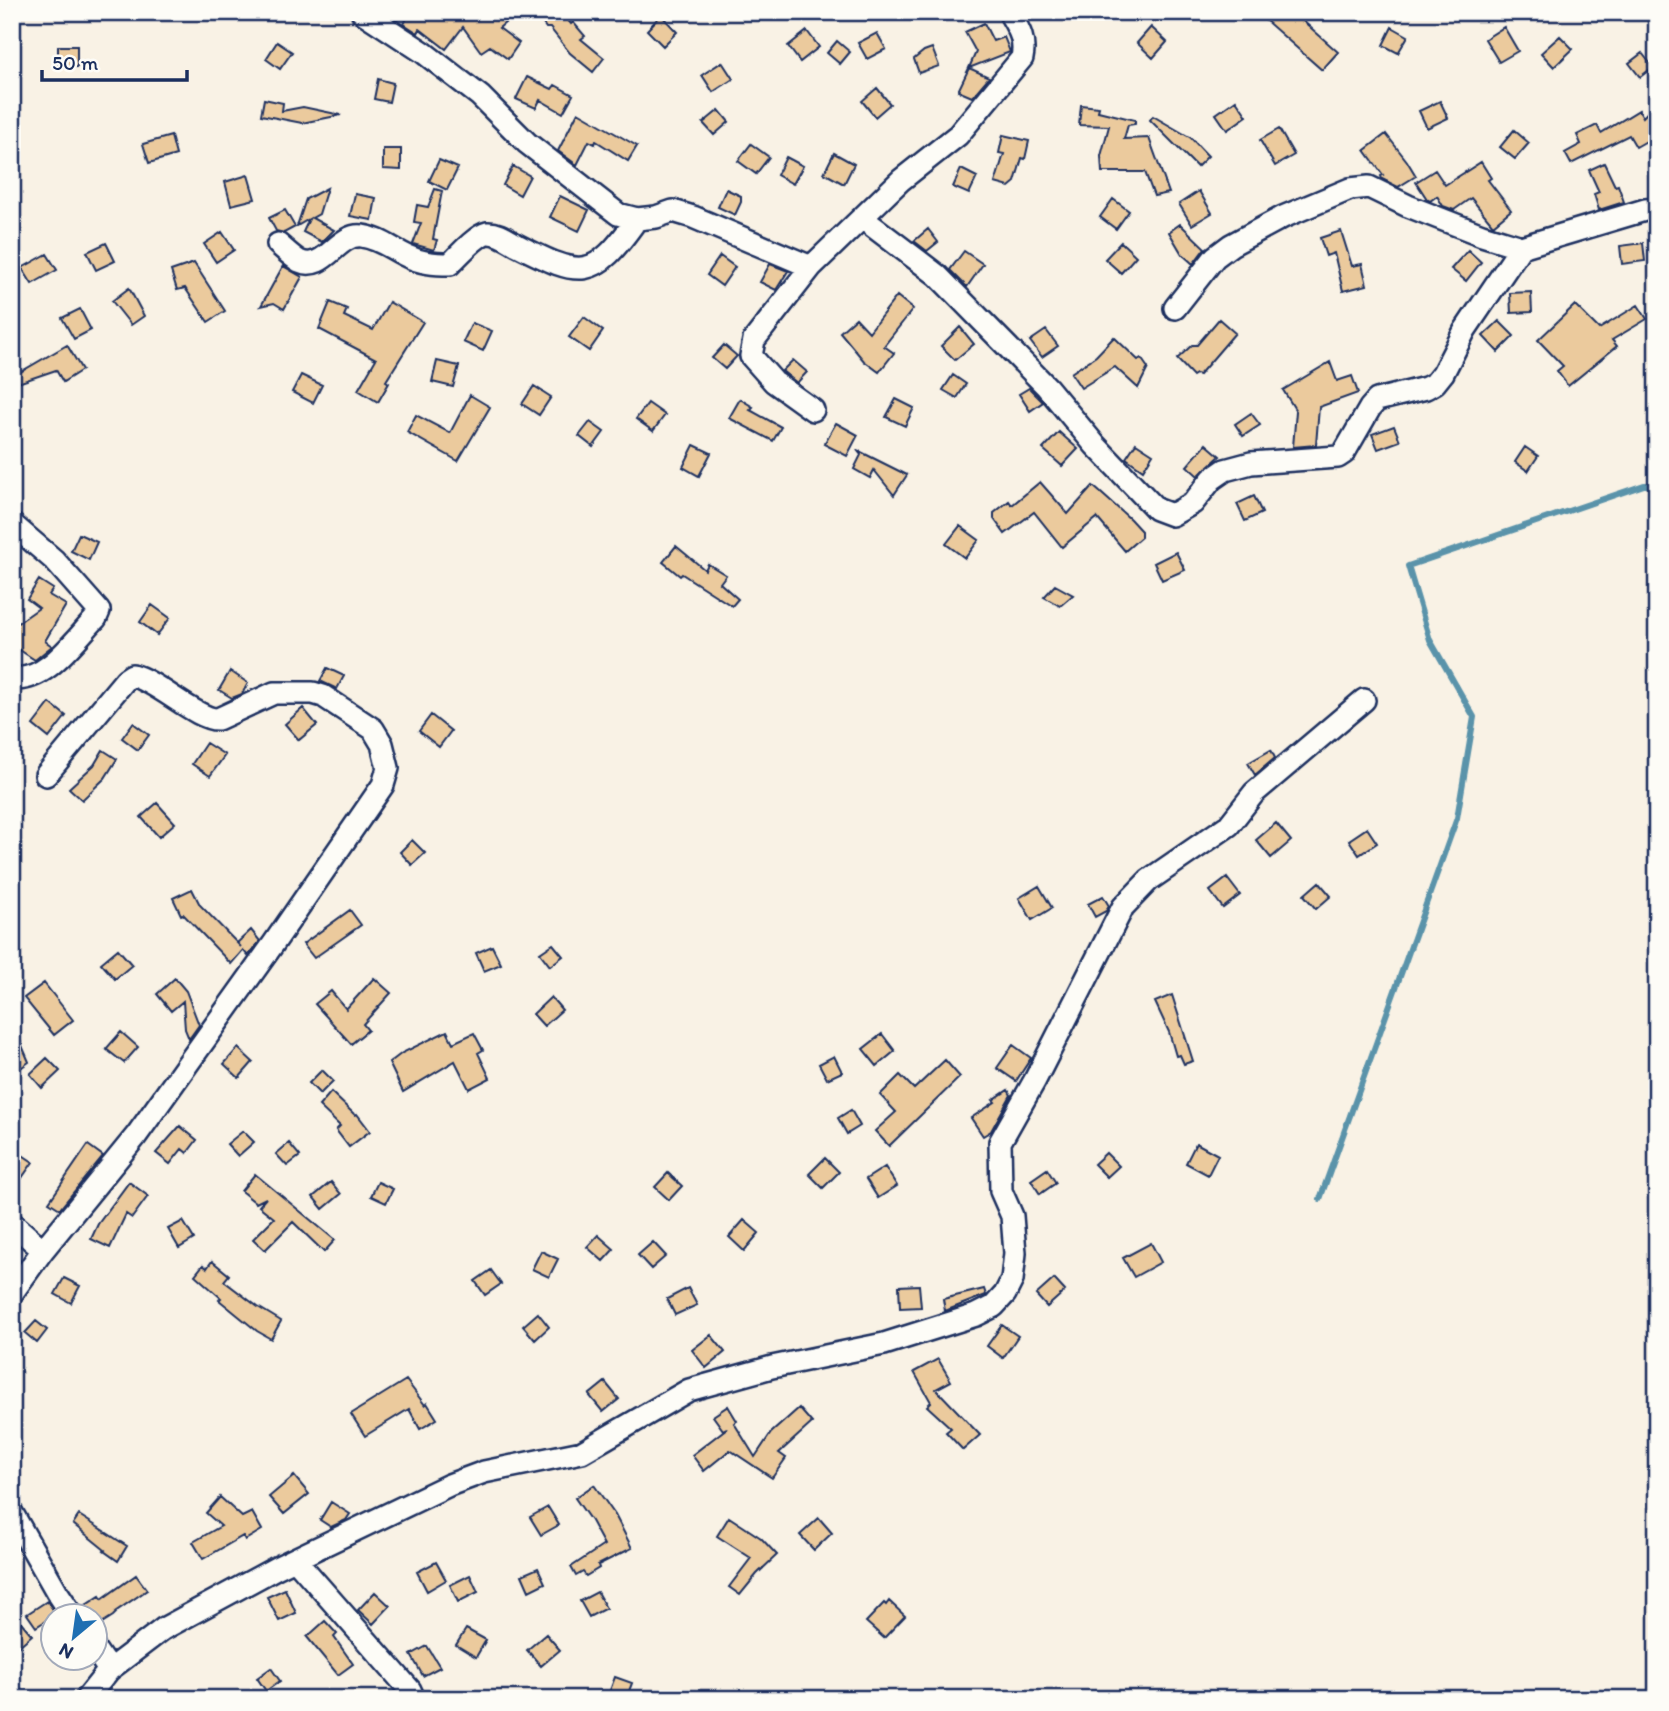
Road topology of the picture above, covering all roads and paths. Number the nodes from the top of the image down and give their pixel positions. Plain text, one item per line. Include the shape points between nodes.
1 (362, 12) edge
2 (1009, 12) edge
3 (1657, 209) edge
4 (862, 218) junction
5 (636, 219) junction
6 (278, 244) dead end
7 (1521, 247) junction
8 (811, 267) junction
9 (1175, 308) dead end
10 (813, 410) dead end
11 (12, 524) edge
12 (12, 678) edge
13 (1364, 700) dead end
14 (46, 775) dead end
15 (12, 1223) edge
16 (43, 1250) junction
17 (12, 1293) edge
18 (12, 1513) edge
19 (295, 1559) junction
20 (64, 1602) edge
21 (108, 1667) edge
22 (110, 1670) junction
23 (86, 1699) edge
24 (414, 1699) edge

1 - 5 street via 480,96 568,177 618,214
2 - 4 street via 1023,37 1022,58 958,135
3 - 7 street
4 - 7 street via 937,275 1047,387 1156,509 1172,515 1193,503 1225,470 1344,453 1377,400 1435,383
4 - 8 street
5 - 6 street via 599,264 583,269 547,260 488,233 450,264 408,257 386,243 360,235 340,242 329,255 313,263 300,261
5 - 8 street via 673,211
7 - 9 street via 1420,211 1369,187 1350,189 1231,245
8 - 10 street via 754,340 751,356 774,382
11 - 12 street via 54,560 99,611 44,672
13 - 19 street via 1254,793 1229,825 1149,880 1123,906 1000,1142 1001,1191 1012,1216 1015,1253 1012,1280 994,1306 884,1344 689,1390 582,1452 484,1472 449,1485
14 - 16 street via 132,675 210,720 274,692 323,696 373,729 388,768 383,785 136,1136
15 - 16 street
16 - 17 street
18 - 20 street
19 - 22 street via 163,1629
19 - 24 street
21 - 22 street
22 - 23 street

